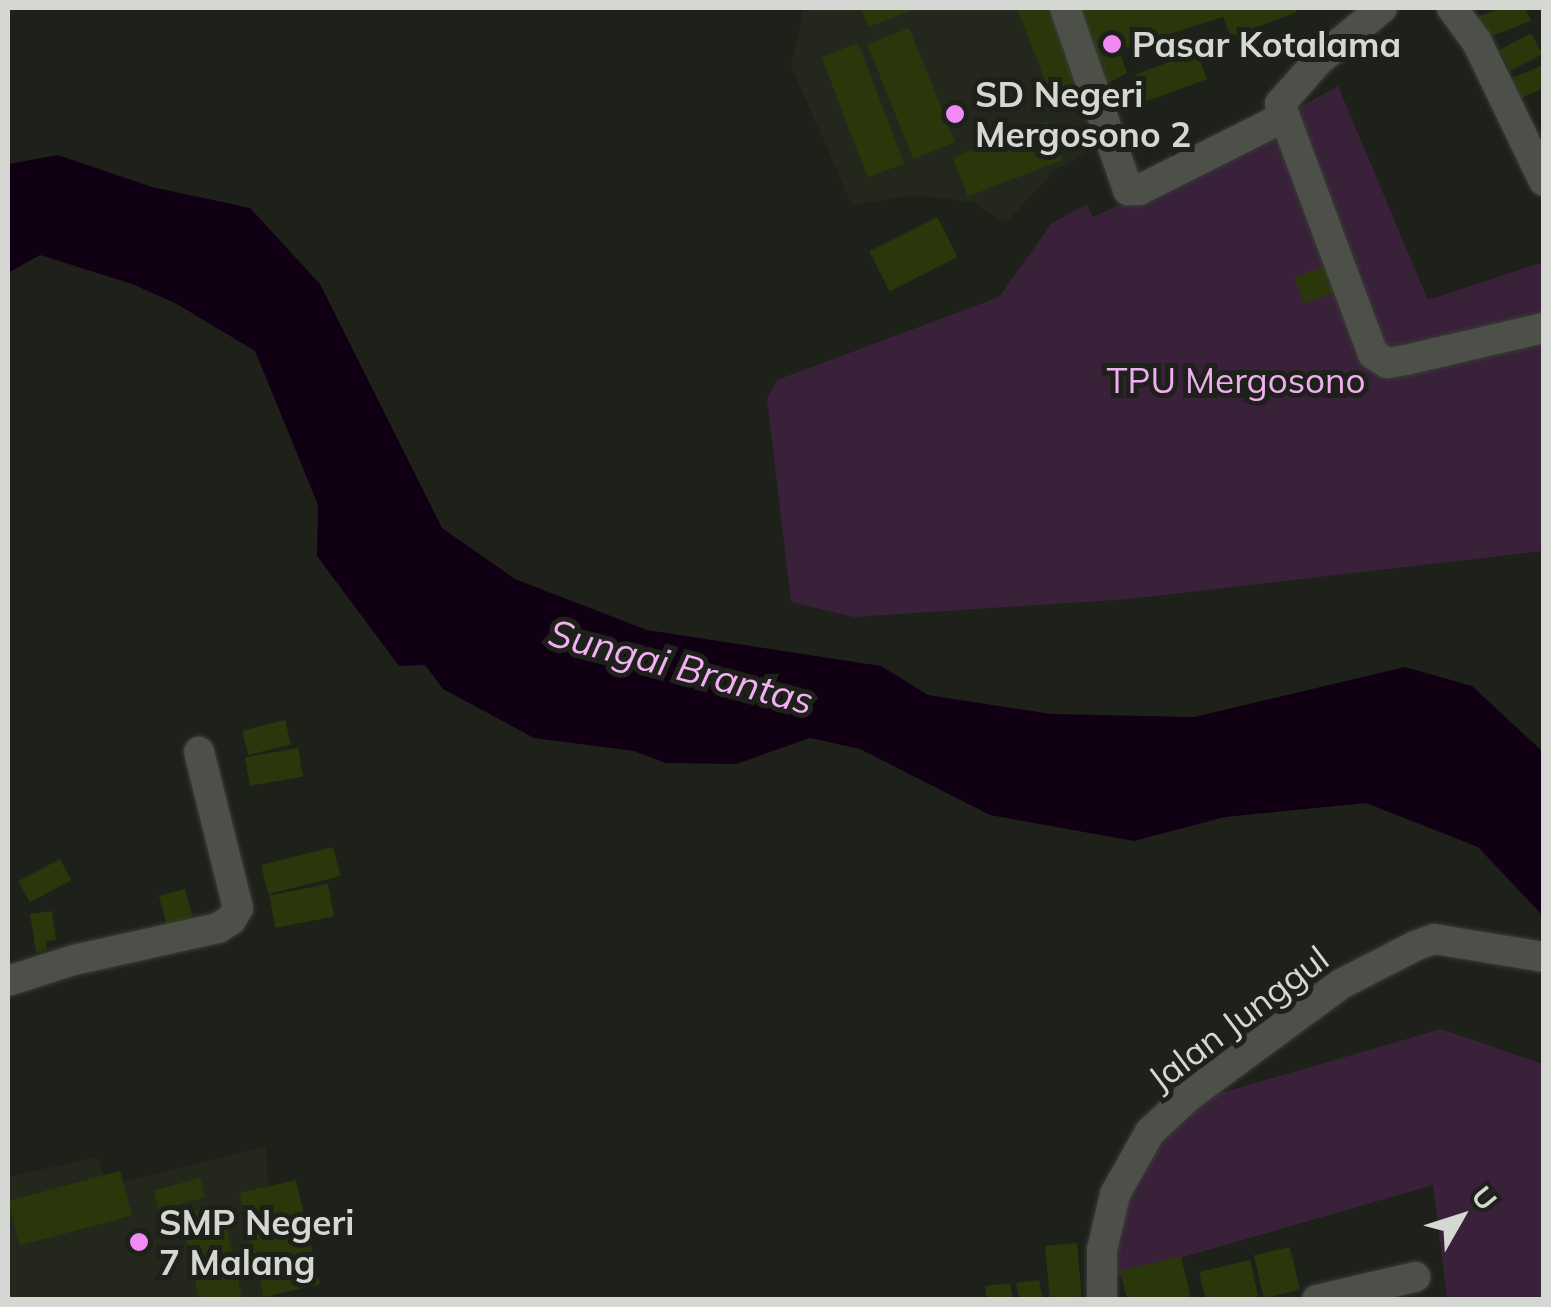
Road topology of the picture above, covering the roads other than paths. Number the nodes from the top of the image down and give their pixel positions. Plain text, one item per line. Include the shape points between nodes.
1 (1065, 8) edge
2 (1382, 8) edge
3 (1452, 8) edge
4 (1282, 118) junction
5 (1544, 181) edge
6 (1544, 328) edge
7 (199, 752) dead end
8 (1544, 957) edge
9 (8, 981) edge
10 (1414, 1277) dead end
11 (1102, 1300) edge
12 (1318, 1300) edge

1 - 4 street via 1128,190
2 - 4 street via 1286,94
3 - 5 street via 1477,42
4 - 6 street via 1379,360 1406,360
7 - 9 street via 238,908 231,920
8 - 11 street, Jalan Junggul via 1434,939 1415,946 1341,984 1190,1095 1150,1132 1115,1194 1102,1250
10 - 12 street

